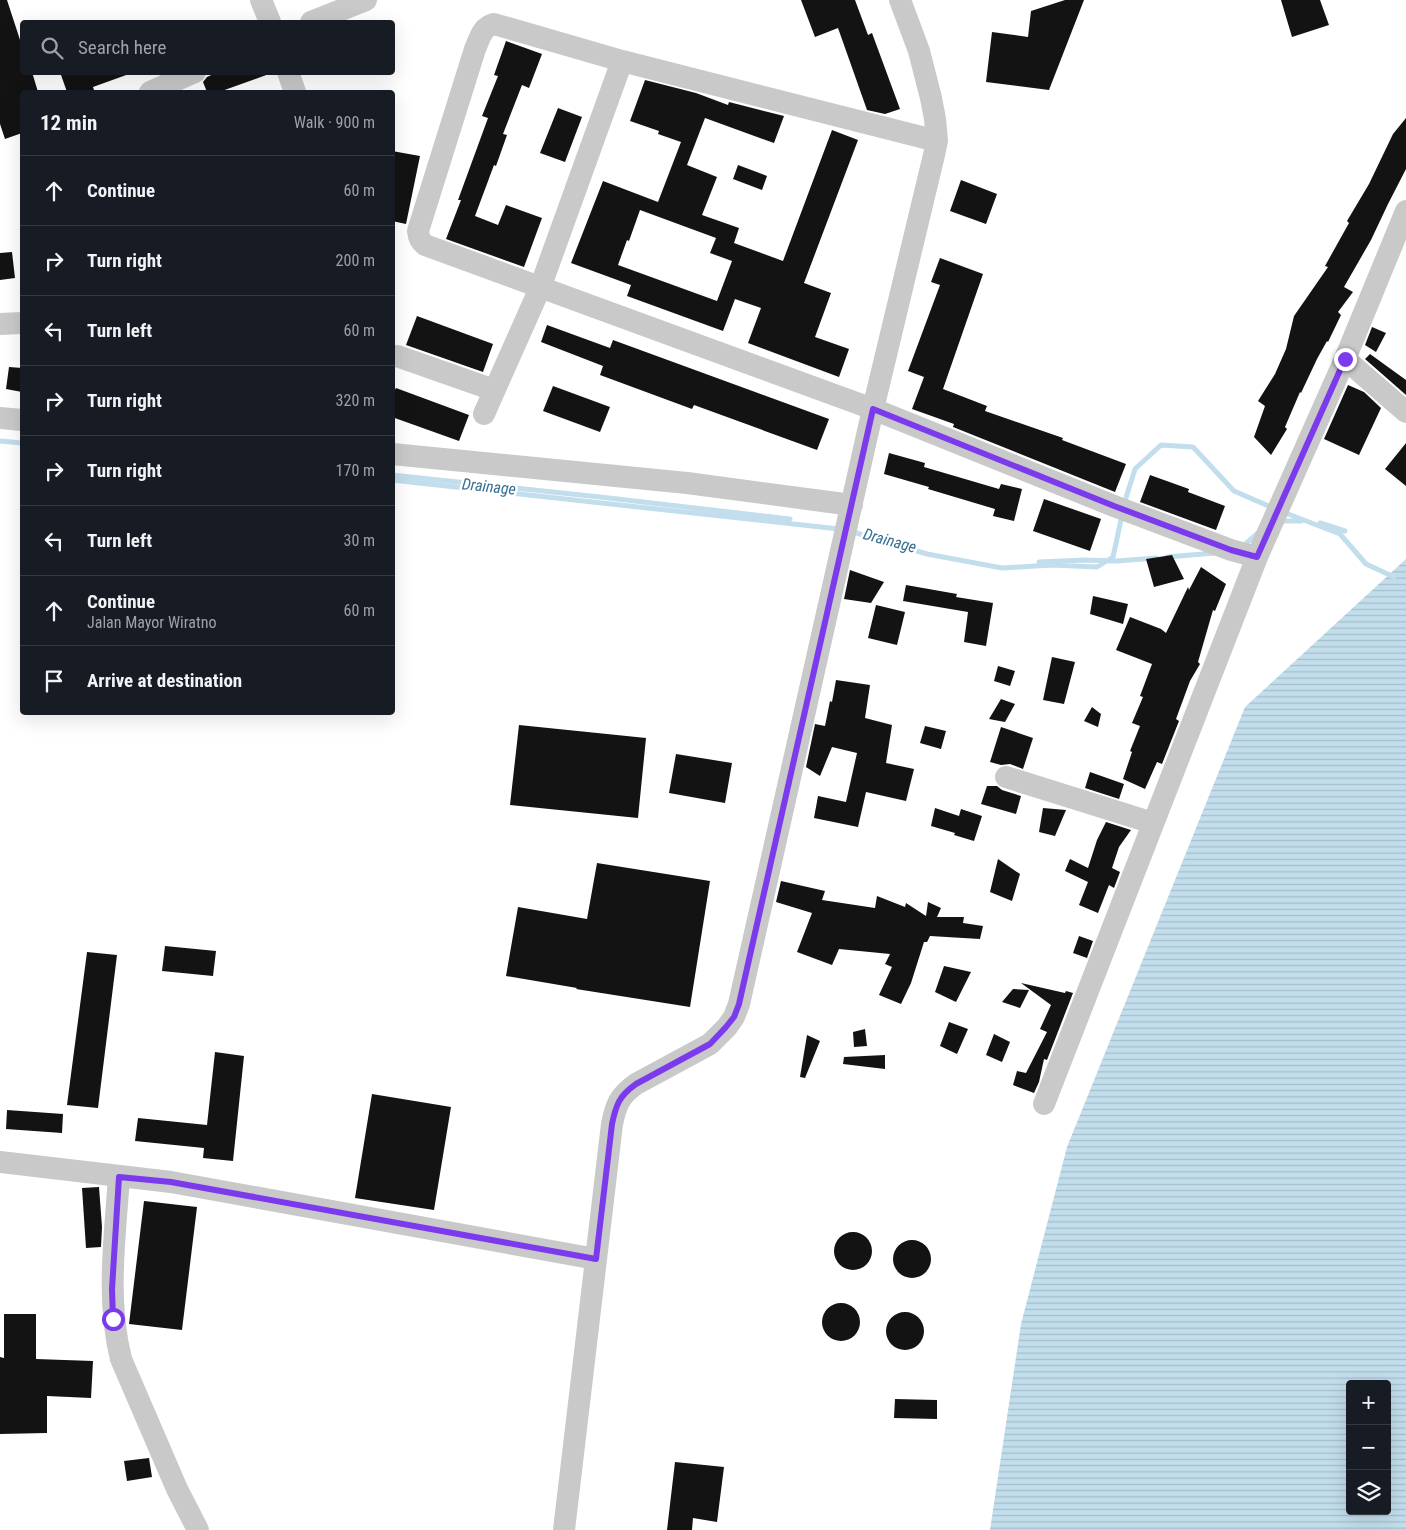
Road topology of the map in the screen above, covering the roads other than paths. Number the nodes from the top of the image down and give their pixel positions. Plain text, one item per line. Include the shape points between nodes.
1 (261, 0) edge
2 (366, 0) edge
3 (900, 0) edge
4 (269, 20) edge
5 (316, 20) edge
6 (622, 61) junction
7 (188, 75) edge
8 (289, 75) edge
9 (154, 90) edge
10 (293, 90) edge
11 (937, 141) junction
12 (1406, 211) edge
13 (540, 288) junction
14 (20, 323) edge
15 (0, 324) edge
16 (397, 356) dead end
17 (1345, 359) junction
18 (494, 390) junction
19 (873, 409) junction
20 (1406, 412) edge
21 (484, 414) dead end
22 (0, 418) edge
23 (20, 420) edge
24 (395, 454) edge
25 (850, 513) junction
26 (1257, 557) junction
27 (1006, 777) dead end
28 (1153, 823) junction
29 (1044, 1104) dead end
30 (0, 1162) edge
31 (119, 1177) junction
32 (596, 1259) junction
33 (198, 1530) edge
34 (564, 1530) edge

1 - 4 street
2 - 5 street
3 - 11 street via 919,51
6 - 11 street
6 - 13 street
6 - 13 street via 494,24 483,30 475,49 418,236 425,246
7 - 9 street
8 - 10 street
11 - 19 street
12 - 17 street
13 - 18 street
13 - 19 street
14 - 15 street
16 - 18 street
17 - 20 street
17 - 26 street
18 - 21 street
19 - 25 street
19 - 26 street via 1137,515
22 - 23 street
24 - 25 street via 687,483
25 - 32 street via 739,1004 734,1017 710,1044 624,1092 612,1124
26 - 28 street
27 - 28 street
28 - 29 street
30 - 31 street
31 - 32 street via 171,1182
31 - 33 street via 112,1289 117,1343 177,1489
32 - 34 street

